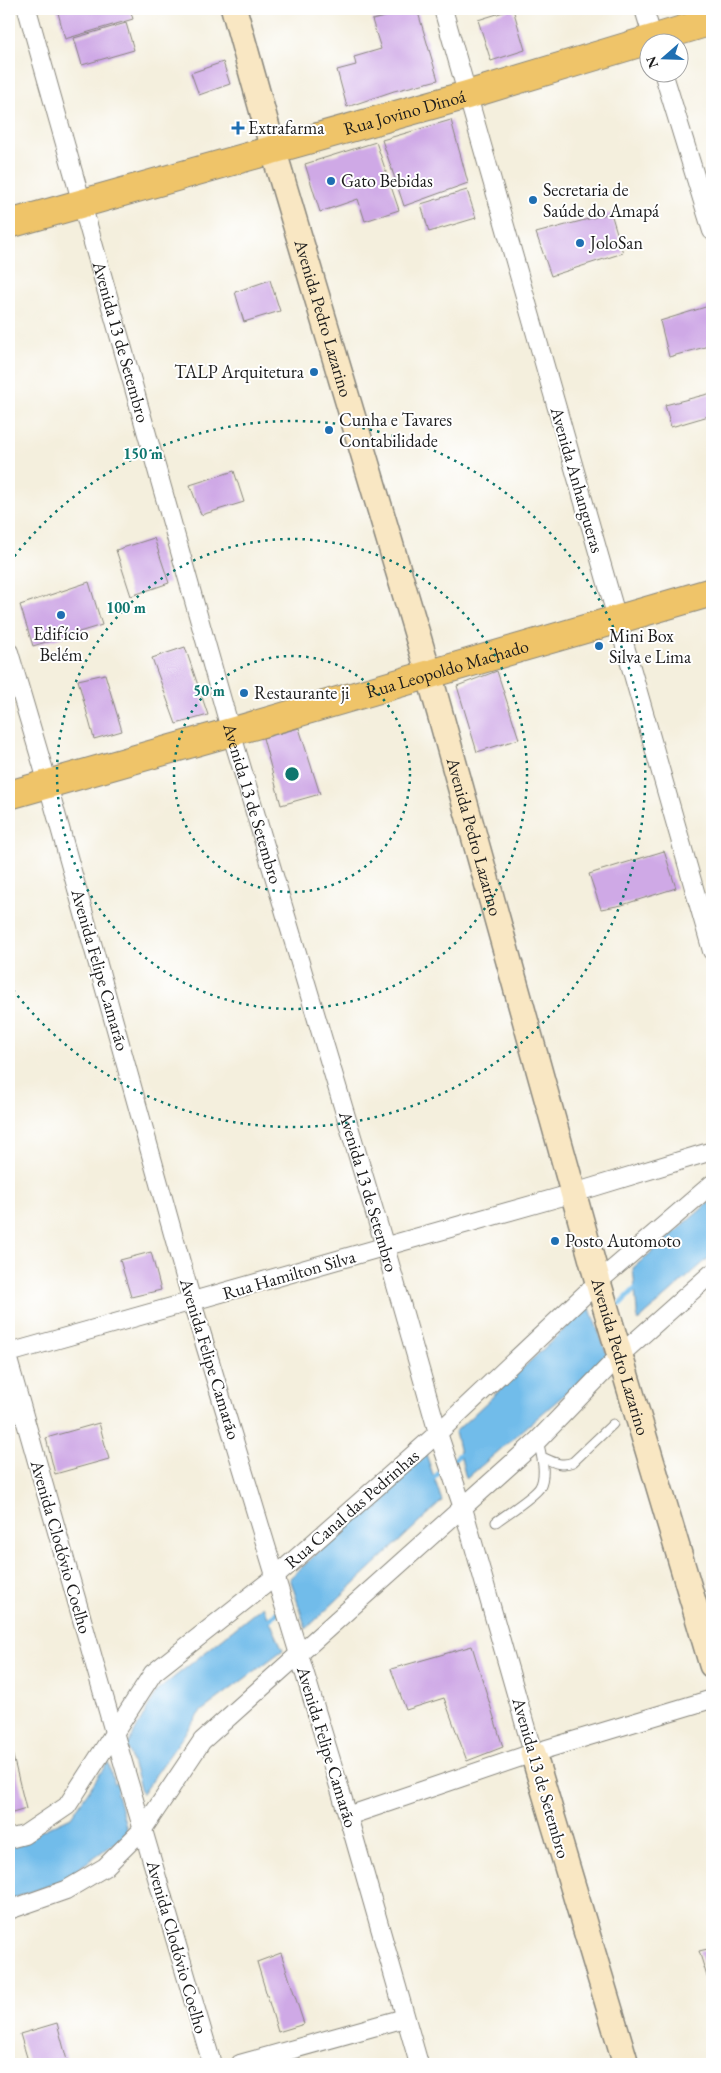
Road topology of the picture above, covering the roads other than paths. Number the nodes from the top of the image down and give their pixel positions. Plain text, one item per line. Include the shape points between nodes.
1 (27, 9) edge
2 (234, 9) edge
3 (443, 9) edge
4 (644, 9) edge
5 (712, 21) edge
6 (651, 32) edge
7 (678, 32) edge
8 (638, 44) edge
9 (666, 82) edge
10 (467, 95) junction
11 (273, 149) junction
12 (83, 202) junction
13 (9, 224) edge
14 (712, 231) edge
15 (712, 592) edge
16 (617, 621) junction
17 (9, 652) edge
18 (430, 674) junction
19 (232, 732) junction
20 (48, 784) junction
21 (9, 795) edge
22 (712, 951) edge
23 (712, 1151) edge
24 (712, 1184) edge
25 (574, 1193) junction
26 (385, 1247) junction
27 (712, 1273) edge
28 (598, 1282) junction
29 (192, 1302) junction
30 (9, 1353) edge
31 (621, 1354) junction
32 (9, 1363) edge
33 (613, 1424) dead end
34 (438, 1433) junction
35 (538, 1440) junction
36 (542, 1457) junction
37 (462, 1508) junction
38 (496, 1522) dead end
39 (278, 1582) junction
40 (296, 1648) junction
41 (712, 1665) edge
42 (712, 1699) edge
43 (114, 1732) junction
44 (533, 1753) junction
45 (348, 1816) junction
46 (141, 1823) junction
47 (9, 1839) edge
48 (9, 1910) edge
49 (405, 2018) junction
50 (212, 2064) edge
51 (240, 2064) edge
52 (419, 2064) edge
53 (626, 2064) edge

1 - 12 street, Avenida 13 de Setembro
2 - 11 main road, Avenida Pedro Lazarino
3 - 10 street, Avenida Anhangueras
4 - 6 street
5 - 7 main road, Rua Jovino Dinoá
8 - 10 main road, Rua Jovino Dinoá
9 - 14 street
10 - 11 main road, Rua Jovino Dinoá
10 - 16 street, Avenida Anhangueras
11 - 12 main road, Rua Jovino Dinoá
11 - 18 main road, Avenida Pedro Lazarino
12 - 13 main road, Rua Jovino Dinoá
12 - 19 street, Avenida 13 de Setembro
15 - 16 main road, Rua Leopoldo Machado
16 - 18 main road, Rua Leopoldo Machado
16 - 22 street, Avenida Anhangueras
17 - 20 street, Avenida Felipe Camarão
18 - 19 main road, Rua Leopoldo Machado
18 - 25 main road, Avenida Pedro Lazarino
19 - 20 main road, Rua Leopoldo Machado
19 - 26 street, Avenida 13 de Setembro
20 - 21 main road, Rua Leopoldo Machado
20 - 29 street, Avenida Felipe Camarão
23 - 25 street, Rua Hamilton Silva
24 - 28 street, Rua Canal das Pedrinhas
25 - 26 street, Rua Hamilton Silva
25 - 28 main road, Avenida Pedro Lazarino
26 - 29 street, Rua Hamilton Silva
26 - 34 street, Avenida 13 de Setembro
27 - 31 street
28 - 31 main road, Avenida Pedro Lazarino
28 - 34 street, Rua Canal das Pedrinhas
29 - 30 street, Rua Hamilton Silva
29 - 39 street, Avenida Felipe Camarão
31 - 35 street
31 - 41 main road, Avenida Pedro Lazarino
32 - 43 street, Avenida Clodóvio Coelho
33 - 36 lane via 573,1462 566,1465
34 - 37 street, Avenida 13 de Setembro
34 - 39 street, Rua Canal das Pedrinhas
35 - 36 lane
35 - 37 street
36 - 38 lane via 539,1488
37 - 40 street
37 - 44 street, Avenida 13 de Setembro
39 - 40 street, Avenida Felipe Camarão
39 - 43 street, Rua Canal das Pedrinhas via 153,1673
40 - 45 street, Avenida Felipe Camarão
40 - 46 street via 202,1741
42 - 44 street
43 - 46 street, Avenida Clodóvio Coelho
43 - 47 street, Rua Canal das Pedrinhas via 67,1806 24,1835
44 - 45 street
44 - 53 main road, Avenida 13 de Setembro
45 - 49 street, Avenida Felipe Camarão
46 - 48 street via 105,1867 66,1890
46 - 50 street, Avenida Clodóvio Coelho
49 - 51 street
49 - 52 street, Avenida Felipe Camarão

